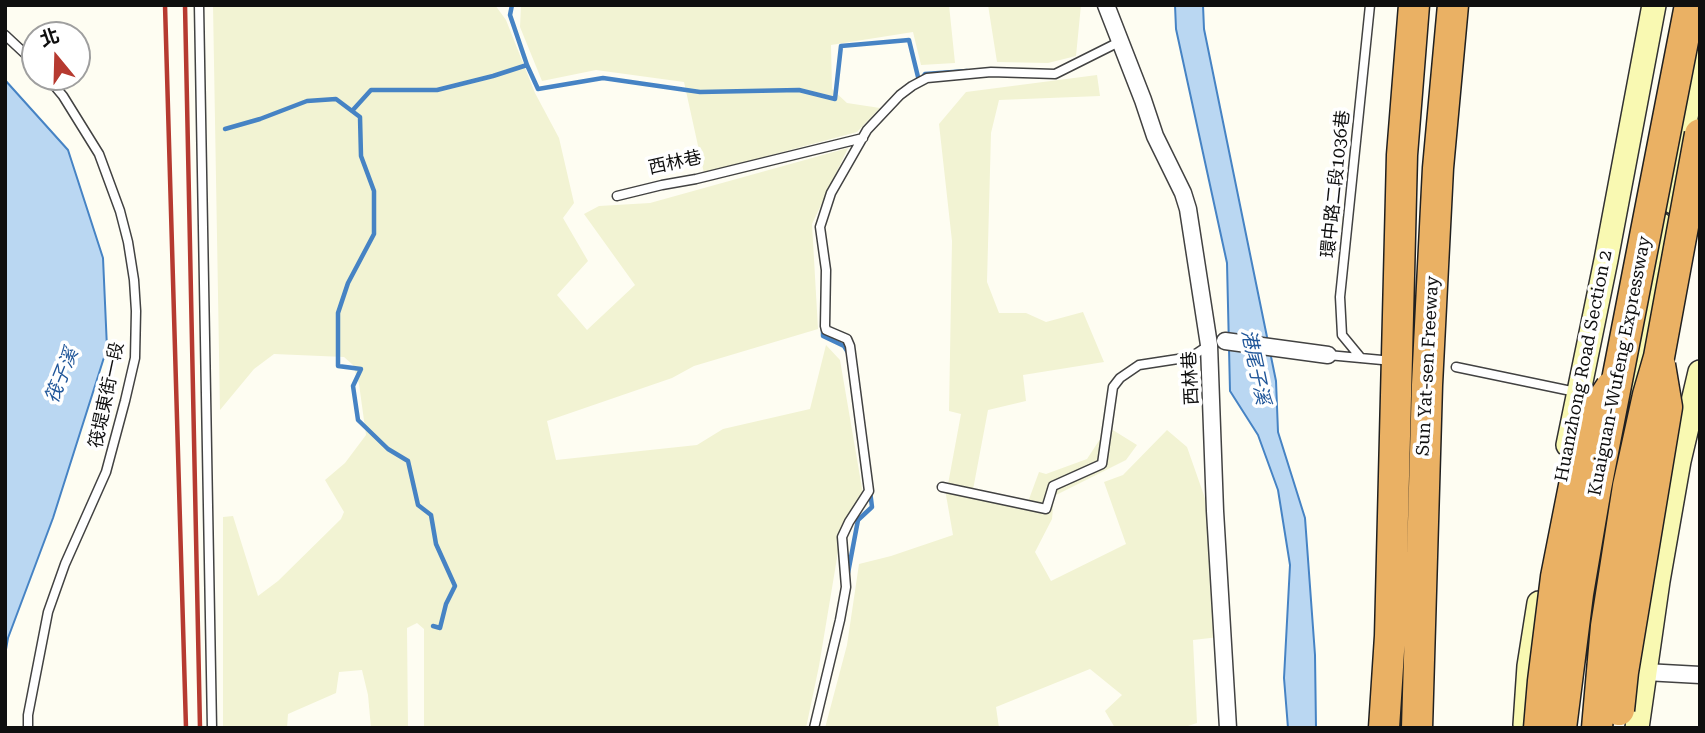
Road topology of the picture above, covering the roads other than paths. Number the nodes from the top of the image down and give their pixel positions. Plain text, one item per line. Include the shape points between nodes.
1 (199, 5) edge
2 (1106, 5) edge
3 (1370, 5) edge
4 (1414, 5) edge
5 (1453, 5) edge
6 (1654, 5) edge
7 (1690, 5) edge
8 (1700, 5) edge
9 (5, 35) edge
10 (1119, 42) junction
11 (21, 50) edge
12 (1700, 52) edge
13 (59, 91) edge
14 (1700, 134) edge
15 (863, 138) junction
16 (617, 196) dead end
17 (1217, 343) junction
18 (1328, 355) joint
19 (1659, 357) junction
20 (1361, 358) junction
21 (1382, 360) dead end
22 (1456, 367) dead end
23 (1700, 372) edge
24 (1578, 392) junction
25 (1633, 400) junction
26 (1696, 408) edge
27 (1693, 430) edge
28 (942, 487) dead end
29 (1645, 671) junction
30 (1700, 675) edge
31 (29, 728) edge
32 (212, 728) edge
33 (814, 728) edge
34 (1228, 728) edge
35 (1384, 728) edge
36 (1417, 728) edge
37 (1525, 728) edge
38 (1539, 728) edge
39 (1561, 728) edge
40 (1586, 728) edge
41 (1595, 728) edge
42 (1617, 728) edge
43 (1637, 728) edge

1 - 32 lane
2 - 10 street, 西林巷
3 - 20 lane, 環中路二段1036巷 via 1340,297 1342,335
4 - 35 highway, Sun Yat-sen Freeway via 1402,155
5 - 36 highway, Sun Yat-sen Freeway via 1438,168 1427,385
6 - 24 street, Huanzhong Road Section 2
7 - 25 highway, Kuaiguan-Wufeng Expressway, bridge
8 - 25 street via 1672,147
9 - 11 lane
10 - 15 lane via 1055,74 1012,71 927,78 900,95
10 - 17 street, 西林巷 via 1155,136 1183,193
12 - 25 street
13 - 31 lane, 筏堤東街一段 via 99,154 120,211 134,280 135,358 106,472 48,611
14 - 19 highway, Kuaiguan-Wufeng Expressway, bridge
15 - 16 lane, 西林巷
15 - 33 lane via 831,193 820,227 826,270 825,326 847,338 850,346 869,491 842,537 846,587
17 - 18 street
17 - 28 lane via 1191,357 1139,365 1120,378 1112,387 1102,464 1053,486 1046,509
17 - 34 street, 西林巷 via 1215,511
18 - 20 lane
19 - 41 highway, Kuaiguan-Wufeng Expressway, bridge via 1628,486
19 - 42 highway, bridge via 1667,407
20 - 21 lane
22 - 24 lane
23 - 26 street
24 - 25 street
24 - 37 street, Huanzhong Road Section 2 via 1529,666
25 - 26 street
25 - 27 street
25 - 38 highway, bridge via 1586,425 1556,577
25 - 39 highway, Kuaiguan-Wufeng Expressway, bridge via 1596,488
25 - 40 street via 1592,657
25 - 41 street via 1632,454 1595,696
26 - 27 street
27 - 29 street via 1679,461
29 - 30 street
29 - 43 street

